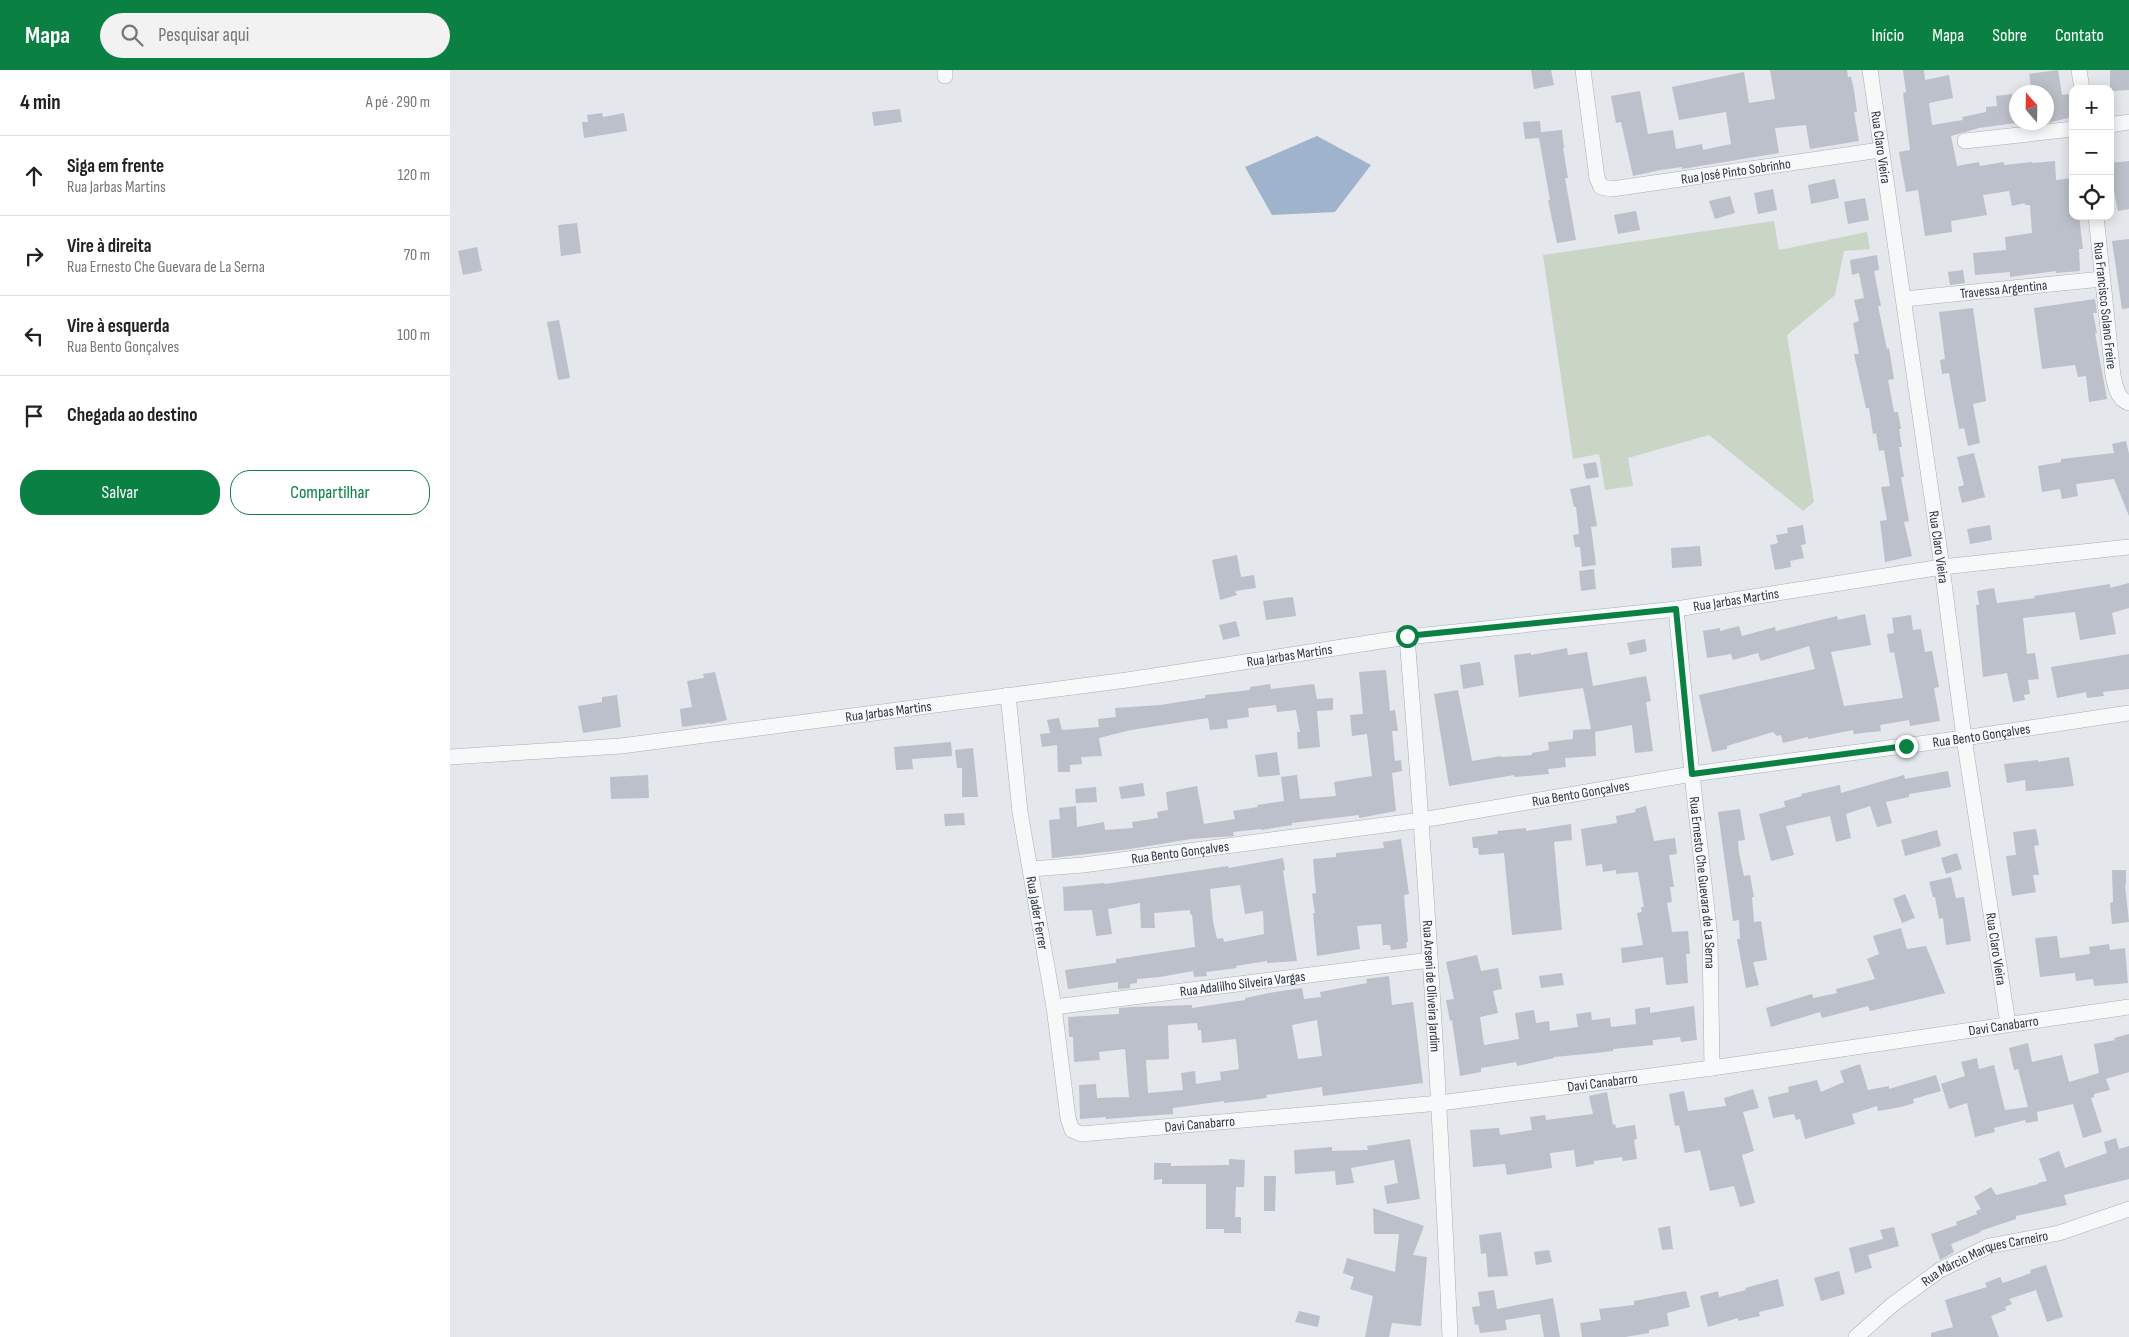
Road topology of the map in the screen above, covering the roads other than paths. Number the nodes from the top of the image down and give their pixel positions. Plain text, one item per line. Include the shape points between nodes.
1 (1583, 70) edge
2 (1870, 70) edge
3 (2079, 70) edge
4 (2081, 85) edge
5 (2129, 122) edge
6 (2114, 124) edge
7 (2069, 129) edge
8 (1965, 141) dead end
9 (1880, 150) junction
10 (2096, 220) edge
11 (2102, 279) junction
12 (1904, 300) junction
13 (2124, 399) edge
14 (2129, 547) edge
15 (1942, 567) junction
16 (1676, 609) junction
17 (1407, 636) junction
18 (1008, 695) junction
19 (2129, 713) edge
20 (1964, 738) junction
21 (450, 758) edge
22 (1692, 774) junction
23 (1422, 820) junction
24 (1031, 869) junction
25 (1430, 960) junction
26 (1054, 1007) junction
27 (2129, 1007) edge
28 (2008, 1024) junction
29 (1712, 1068) junction
30 (1440, 1103) junction
31 (1072, 1130) joint
32 (2129, 1209) edge
33 (1450, 1337) edge
34 (1851, 1337) edge
35 (1856, 1337) edge

1 - 9 street, Rua José Pinto Sobrinho via 1597,178 1601,187 1612,189
2 - 9 street, Rua Claro Vieira
3 - 4 street
5 - 6 street
7 - 8 street
9 - 12 street, Rua Claro Vieira
10 - 11 street, Rua Francisco Solano Freire
11 - 12 street, Travessa Argentina
11 - 13 street, Rua Francisco Solano Freire via 2114,376
12 - 15 street, Rua Claro Vieira
14 - 15 street, Rua Jarbas Martins
15 - 16 street, Rua Jarbas Martins
15 - 20 street, Rua Claro Vieira
16 - 17 street, Rua Jarbas Martins
16 - 22 street, Rua Ernesto Che Guevara de La Serna
17 - 18 street, Rua Jarbas Martins via 1127,680
17 - 23 street, Rua Arseni de Oliveira Jardim
18 - 21 street, Rua Jarbas Martins via 621,746
18 - 24 street, Rua Jader Ferrer via 1020,812
19 - 20 street, Rua Bento Gonçalves
20 - 22 street, Rua Bento Gonçalves
20 - 28 street, Rua Claro Vieira
22 - 23 street, Rua Bento Gonçalves
22 - 29 street, Rua Ernesto Che Guevara de La Serna via 1710,938
23 - 24 street, Rua Bento Gonçalves
23 - 25 street, Rua Arseni de Oliveira Jardim
24 - 26 street, Rua Jader Ferrer
25 - 26 street, Rua Adalilho Silveira Vargas
25 - 30 street, Rua Arseni de Oliveira Jardim
26 - 31 street, Rua Jader Ferrer
27 - 28 street, Davi Canabarro
28 - 29 street, Davi Canabarro
29 - 30 street, Davi Canabarro
30 - 31 street, Davi Canabarro via 1081,1134
30 - 33 street, Rua Arseni de Oliveira Jardim
32 - 35 street, Rua Márcio Marques Carneiro via 2059,1233 1989,1246 1940,1270 1892,1304
34 - 35 street

